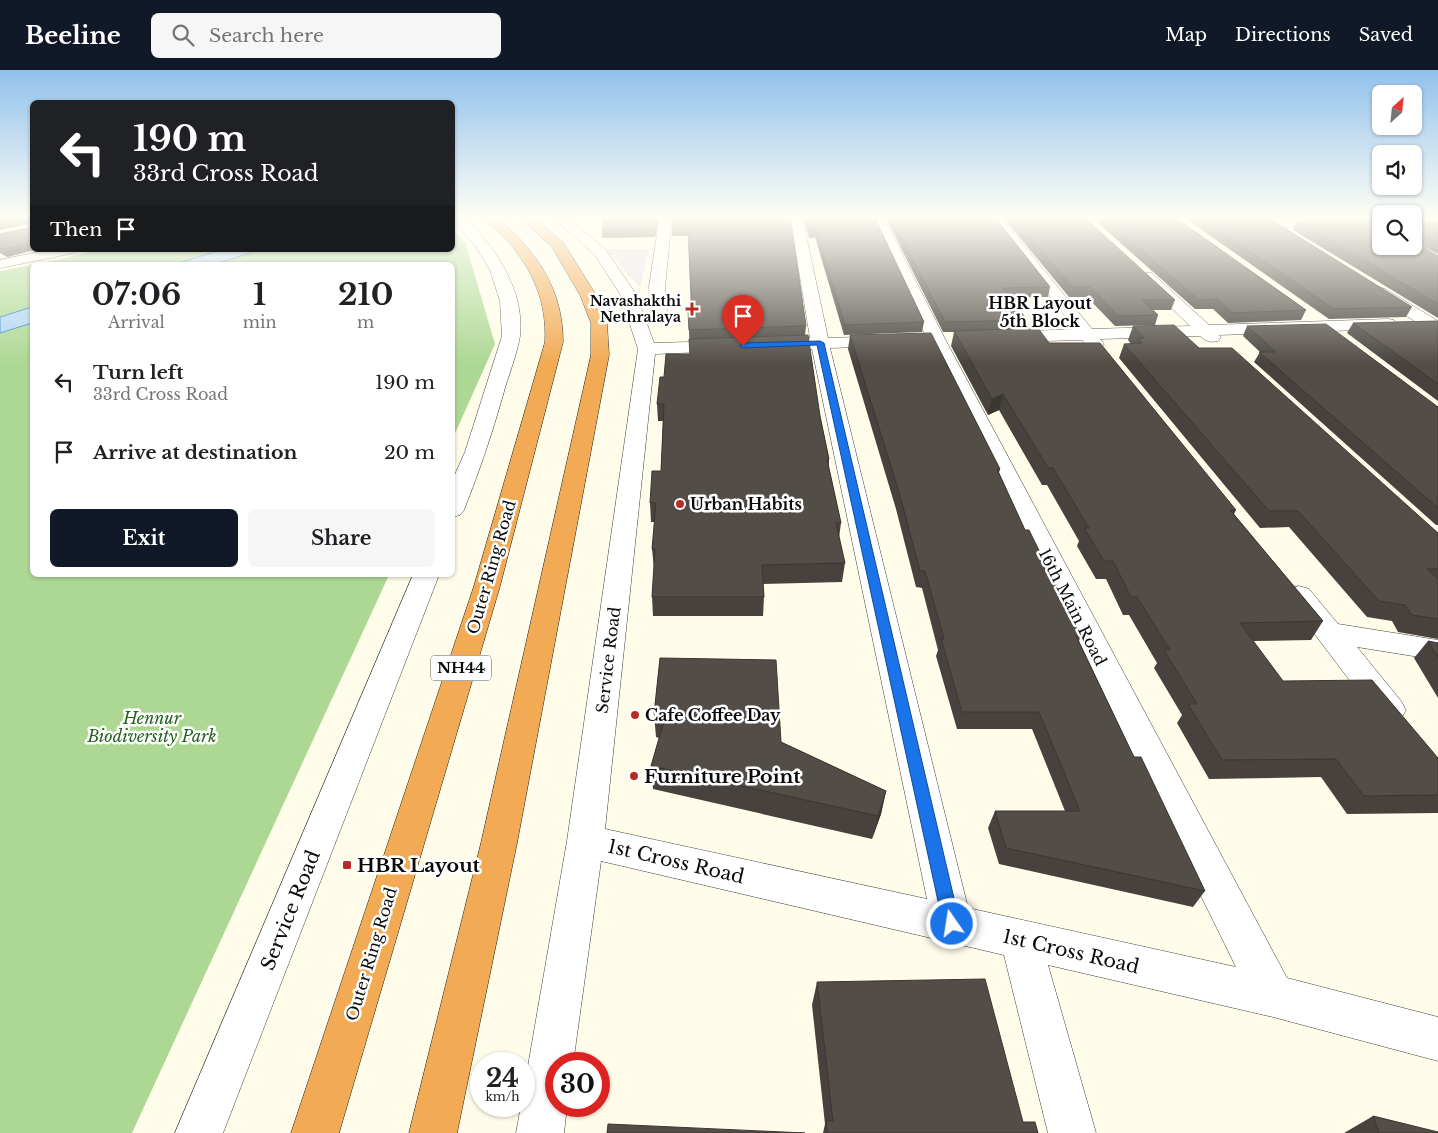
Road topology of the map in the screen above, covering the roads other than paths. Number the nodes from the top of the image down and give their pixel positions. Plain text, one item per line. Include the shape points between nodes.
1 (496, 266) edge
2 (534, 266) edge
3 (570, 266) edge
4 (609, 266) edge
5 (660, 266) edge
6 (805, 266) edge
7 (898, 266) edge
8 (1033, 266) edge
9 (1135, 266) edge
10 (1363, 282) edge
11 (657, 287) junction
12 (628, 294) junction
13 (1300, 309) edge
14 (659, 314) dead end
15 (1324, 326) junction
16 (1434, 326) edge
17 (1205, 330) junction
18 (1087, 334) junction
19 (992, 337) edge
20 (928, 339) junction
21 (820, 343) junction
22 (1346, 344) edge
23 (647, 349) junction
24 (1227, 350) edge
25 (1105, 357) edge
26 (455, 503) edge
27 (425, 577) edge
28 (1286, 579) edge
29 (1330, 633) junction
30 (1438, 650) edge
31 (1402, 725) edge
32 (585, 841) junction
33 (952, 924) junction
34 (1020, 939) junction
35 (1273, 996) junction
36 (1438, 1039) edge
37 (199, 1133) edge
38 (316, 1133) edge
39 (433, 1133) edge
40 (540, 1133) edge
41 (1072, 1133) edge

1 - 26 street via 512,318 511,336 476,452
2 - 38 highway, Outer Ring Road / NH44 via 548,295 554,319 554,342 487,586
3 - 39 highway via 588,295 599,323 600,355 499,842
4 - 12 street, Service Road
5 - 11 street
6 - 21 street
7 - 20 street, 16th Main Road
8 - 18 street
9 - 17 street
10 - 16 street
11 - 12 street
11 - 14 street
12 - 23 street, Service Road
13 - 15 street
15 - 16 street
15 - 17 street
15 - 22 street
17 - 18 street
17 - 24 street
18 - 19 street
18 - 25 street
20 - 21 street
20 - 35 street, 16th Main Road
21 - 23 street
21 - 33 street
23 - 32 street, Service Road
27 - 37 street, Service Road
28 - 29 street
29 - 30 street
29 - 31 street
32 - 33 street, 1st Cross Road
32 - 40 street, Service Road
33 - 34 street, 1st Cross Road
34 - 35 street, 1st Cross Road
34 - 41 street
35 - 36 street, 1st Cross Road

